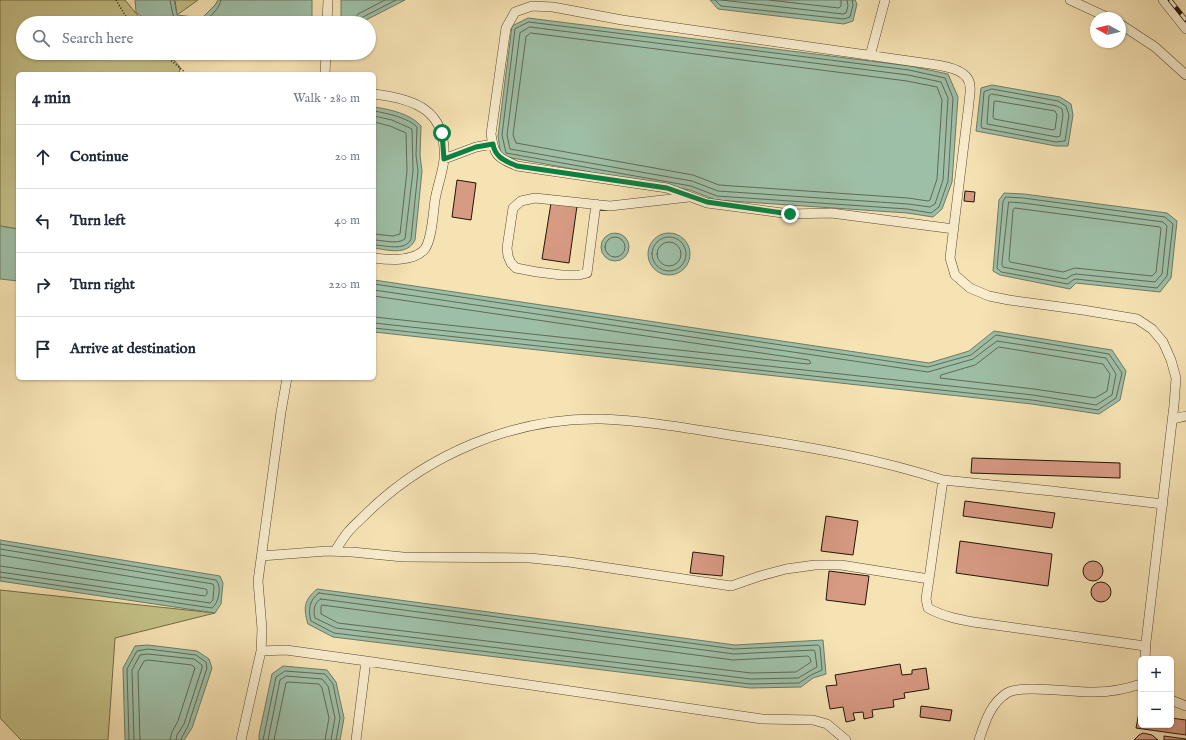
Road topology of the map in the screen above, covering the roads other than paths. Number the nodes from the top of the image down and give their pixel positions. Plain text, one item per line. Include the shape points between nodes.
1 (328, 0) edge
2 (885, 0) edge
3 (1070, 0) edge
4 (1163, 0) edge
5 (1096, 12) edge
6 (327, 16) edge
7 (1126, 28) edge
8 (1186, 29) edge
9 (870, 56) junction
10 (326, 60) edge
11 (325, 72) edge
12 (1186, 75) edge
13 (376, 94) edge
14 (493, 144) junction
15 (444, 159) junction
16 (691, 196) junction
17 (596, 204) junction
18 (954, 229) junction
19 (376, 258) edge
20 (287, 380) edge
21 (1186, 416) edge
22 (1173, 419) junction
23 (943, 480) junction
24 (1163, 504) junction
25 (335, 551) junction
26 (261, 556) junction
27 (929, 580) junction
28 (1145, 646) junction
29 (261, 651) junction
30 (1145, 656) edge
31 (366, 661) junction
32 (1138, 685) edge
33 (1174, 701) edge
34 (1186, 706) edge
35 (241, 740) edge
36 (356, 740) edge
37 (846, 740) edge
38 (979, 740) edge

1 - 6 lane
2 - 9 lane
3 - 5 lane
4 - 8 lane
7 - 12 lane via 1156,47
9 - 14 lane via 622,20 553,7 532,6 515,12 506,28 491,134
9 - 18 lane via 949,67 964,74 971,85
10 - 11 lane
13 - 15 lane via 410,101 422,106 432,115 442,133
14 - 15 lane via 476,147
14 - 16 lane via 500,159 517,166 667,188
15 - 19 lane via 437,187 430,238 424,250 416,256 402,259
16 - 17 lane via 610,206
16 - 18 lane via 707,202 790,214 831,213
17 - 17 lane via 587,273 562,275 537,272 516,268 511,263 507,248 513,208 521,201 536,198
18 - 22 lane via 950,258 956,276 970,288 989,296 1009,300 1137,319 1152,329 1163,342 1176,378
20 - 26 lane
21 - 22 lane
22 - 24 lane
23 - 24 lane
23 - 25 lane via 905,468 828,451 662,425 602,419 546,423 493,437 437,460 380,500 348,532
23 - 27 lane
24 - 28 lane
25 - 26 lane
25 - 27 lane via 403,557 530,558 731,586 786,569 815,565 841,565
26 - 29 lane via 258,581
27 - 28 lane via 926,599 928,608 938,614 973,622
28 - 30 lane
29 - 31 lane via 286,650
29 - 35 lane
31 - 36 lane
31 - 37 lane via 762,719 813,720 827,724
32 - 38 lane via 1127,689 1095,692 1022,689 1008,692 989,712
33 - 34 lane

